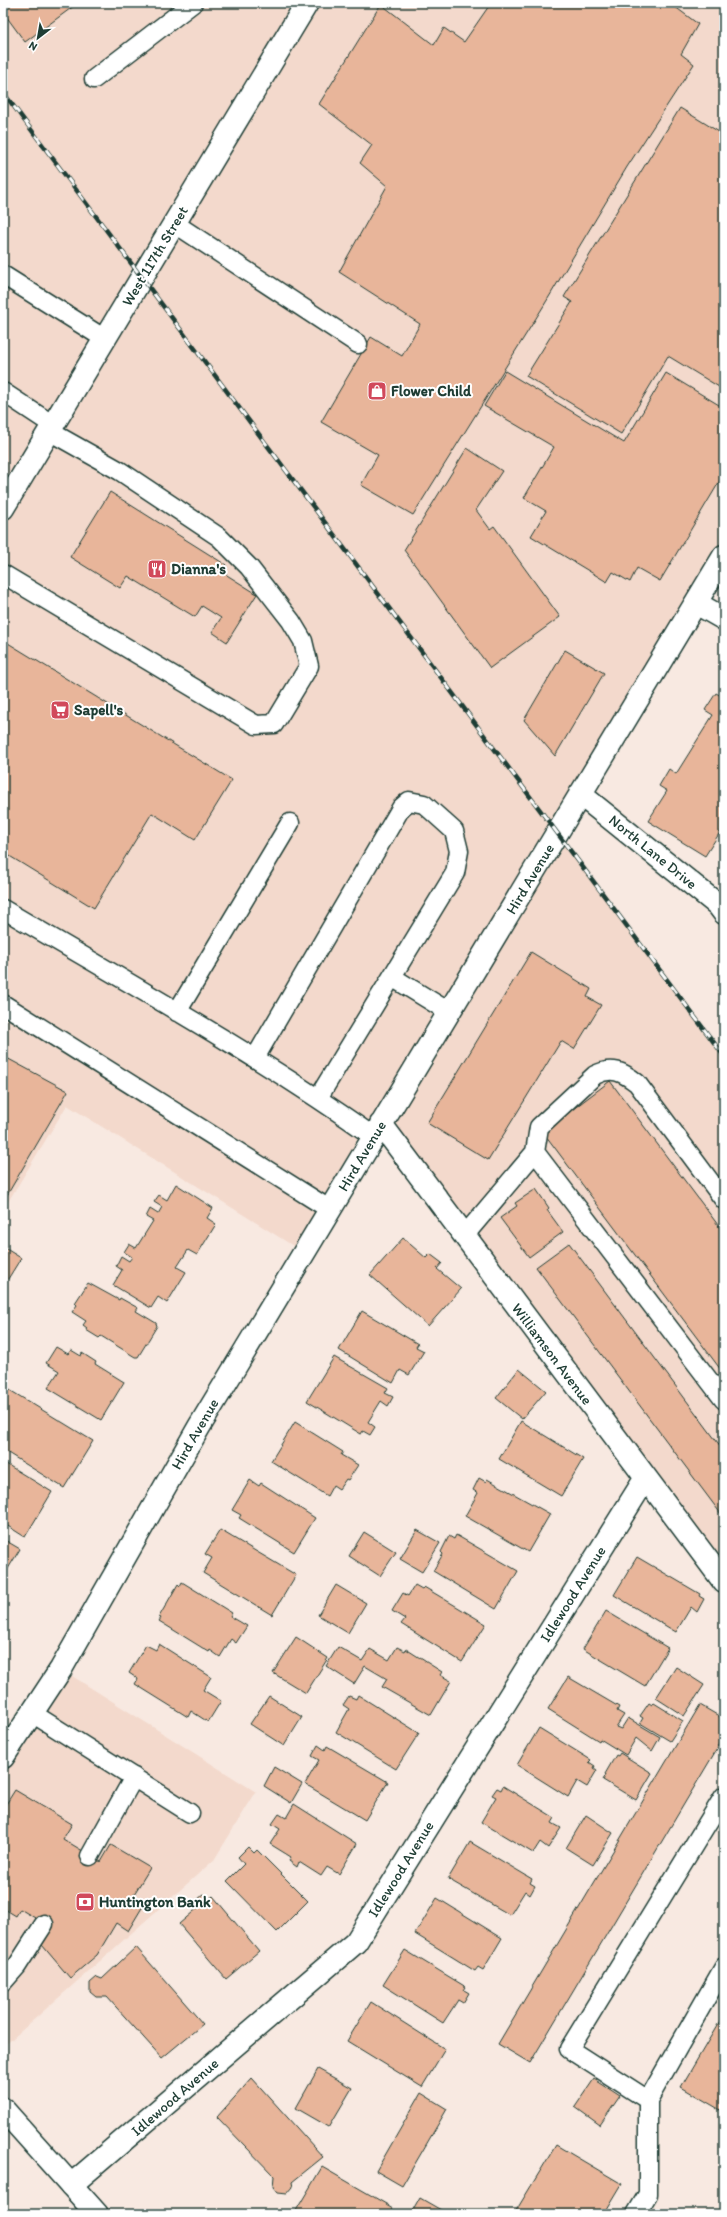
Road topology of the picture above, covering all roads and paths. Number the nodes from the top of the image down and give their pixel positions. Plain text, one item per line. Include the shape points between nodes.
1 (193, 3) edge
2 (307, 3) edge
3 (94, 79) dead end
4 (174, 223) junction
5 (3, 275) edge
6 (105, 339) junction
7 (358, 344) dead end
8 (3, 392) edge
9 (51, 428) junction
10 (3, 508) edge
11 (724, 556) edge
12 (3, 574) edge
13 (696, 603) junction
14 (724, 619) edge
15 (580, 794) junction
16 (290, 823) dead end
17 (3, 910) edge
18 (724, 913) edge
19 (392, 977) junction
20 (3, 1004) edge
21 (177, 1012) junction
22 (449, 1012) junction
23 (255, 1058) junction
24 (318, 1098) junction
25 (377, 1130) junction
26 (535, 1152) junction
27 (724, 1200) edge
28 (329, 1209) junction
29 (464, 1236) junction
30 (724, 1400) edge
31 (645, 1479) junction
32 (724, 1582) edge
33 (32, 1713) junction
34 (3, 1757) edge
35 (134, 1777) junction
36 (724, 1796) edge
37 (190, 1813) dead end
38 (90, 1856) dead end
39 (44, 1924) dead end
40 (724, 1967) edge
41 (3, 1982) edge
42 (648, 2100) junction
43 (3, 2109) edge
44 (71, 2185) junction
45 (97, 2214) edge
46 (636, 2214) edge

1 - 3 lane
2 - 4 street, West 117th Street
4 - 6 street, West 117th Street
4 - 7 lane
5 - 6 lane
6 - 9 street, West 117th Street
8 - 9 lane
9 - 10 street, West 117th Street
9 - 12 lane via 219,537 249,567 291,621 303,641 309,666 274,724 256,725
11 - 13 street, Hird Avenue
13 - 14 street
13 - 15 street, Hird Avenue
15 - 18 street, North Lane Drive via 718,905
15 - 22 street, Hird Avenue
16 - 21 lane
17 - 21 lane
19 - 22 lane
19 - 23 lane via 455,873 459,851 454,831 424,804 409,801 401,808
19 - 24 lane
20 - 28 lane
21 - 23 lane
22 - 25 street, Hird Avenue
23 - 24 lane
24 - 25 lane
25 - 28 street, Hird Avenue
25 - 29 street, Williamson Avenue
26 - 27 lane via 539,1127 595,1075 614,1070 626,1074 637,1083
26 - 29 lane
26 - 30 lane
28 - 33 street, Hird Avenue via 199,1427 62,1669
29 - 31 street, Williamson Avenue
31 - 32 street, Williamson Avenue
31 - 44 street, Idlewood Avenue via 356,1942
33 - 34 street, Hird Avenue
33 - 35 lane
35 - 37 lane
35 - 38 lane
36 - 42 lane via 569,2049
39 - 41 lane via 17,1966
40 - 42 lane
42 - 46 lane via 648,2194
43 - 44 street
44 - 45 street

